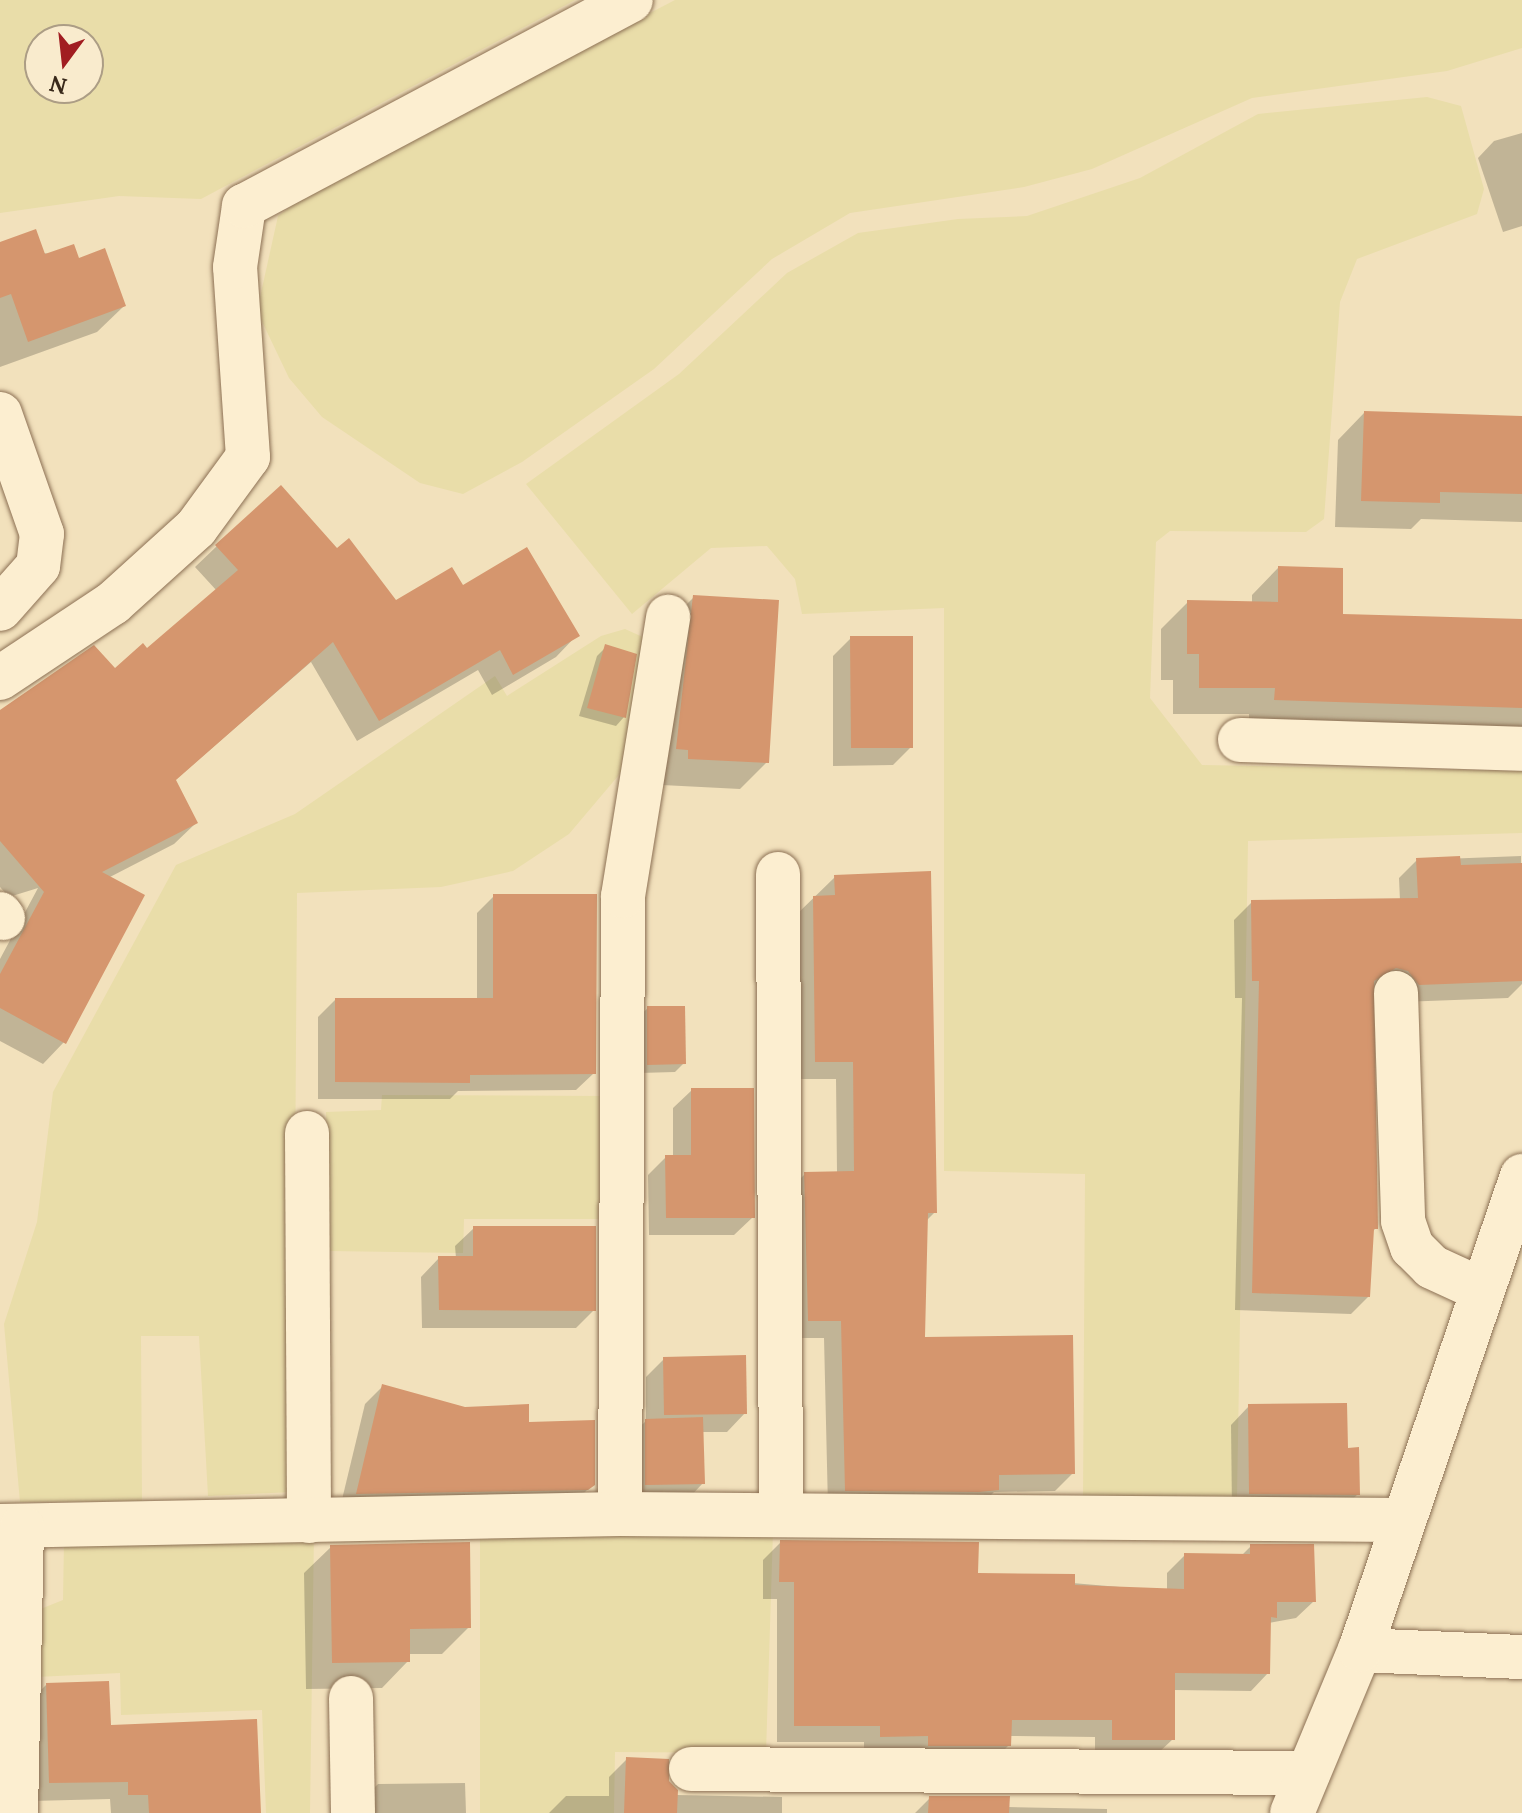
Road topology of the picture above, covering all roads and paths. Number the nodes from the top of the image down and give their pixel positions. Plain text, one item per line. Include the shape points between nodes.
1 (631, 0) edge
2 (0, 414) edge
3 (0, 609) edge
4 (668, 617) dead end
5 (0, 678) edge
6 (1240, 740) dead end
7 (1522, 749) edge
8 (778, 874) dead end
9 (1396, 993) dead end
10 (307, 1133) dead end
11 (1522, 1176) edge
12 (1482, 1290) junction
13 (620, 1514) junction
14 (781, 1515) junction
15 (1402, 1520) junction
16 (309, 1521) junction
17 (11, 1526) edge
18 (1360, 1650) junction
19 (1522, 1657) edge
20 (351, 1698) dead end
21 (691, 1769) dead end
22 (1308, 1773) junction
23 (16, 1813) edge
24 (353, 1813) edge
25 (1292, 1813) edge

1 - 5 street via 244,206 235,267 248,457 196,528 113,603
2 - 3 street via 42,534 38,566
4 - 13 street via 623,896
6 - 7 street
8 - 14 street
9 - 12 street via 1403,1221 1412,1247 1432,1267
10 - 16 street
11 - 12 street
12 - 15 street
13 - 14 street
13 - 16 street
14 - 15 street
15 - 18 street
16 - 17 street
17 - 23 street
18 - 19 street
18 - 22 street
20 - 24 street
21 - 22 street
22 - 25 street

